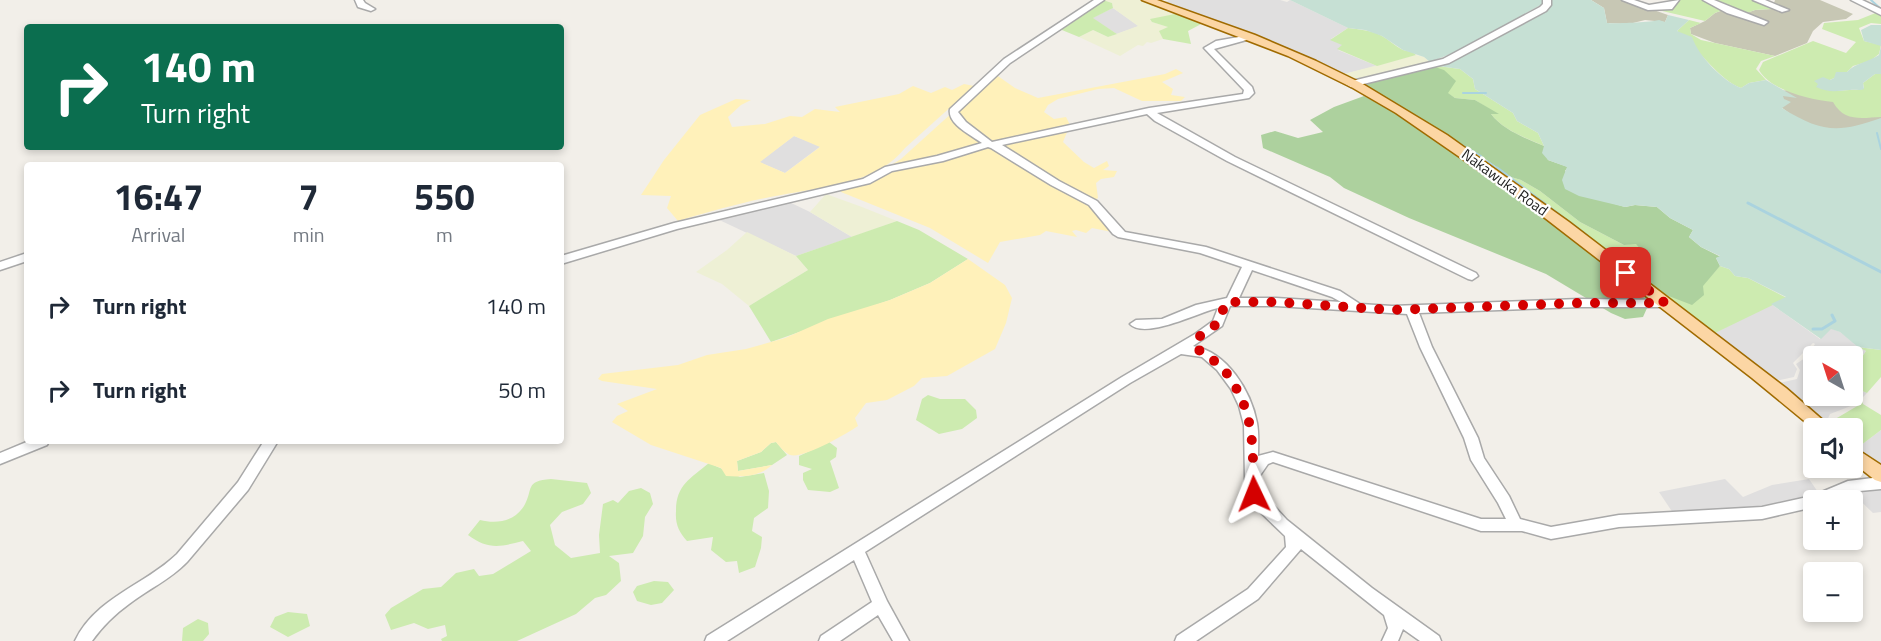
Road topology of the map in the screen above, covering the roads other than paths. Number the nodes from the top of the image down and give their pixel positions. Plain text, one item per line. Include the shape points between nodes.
1 (359, 0) edge
2 (1100, 0) edge
3 (1146, 0) edge
4 (1547, 0) edge
5 (1626, 0) edge
6 (1675, 0) edge
7 (1707, 0) edge
8 (1757, 0) edge
9 (1855, 0) edge
10 (1870, 0) edge
11 (371, 9) dead end
12 (1785, 10) dead end
13 (1881, 12) edge
14 (1764, 22) dead end
15 (1247, 37) junction
16 (1351, 84) junction
17 (1149, 111) junction
18 (991, 145) junction
19 (24, 257) edge
20 (564, 259) edge
21 (1249, 265) junction
22 (0, 266) edge
23 (1472, 276) dead end
24 (1230, 302) junction
25 (1665, 303) junction
26 (1356, 306) junction
27 (1411, 309) junction
28 (1136, 324) dead end
29 (1198, 346) junction
30 (1812, 418) edge
31 (35, 444) edge
32 (269, 444) edge
33 (0, 459) edge
34 (1863, 461) edge
35 (1253, 474) junction
36 (1881, 475) edge
37 (1881, 483) edge
38 (1841, 490) edge
39 (1803, 504) edge
40 (1516, 525) junction
41 (1292, 533) junction
42 (1294, 549) junction
43 (1312, 549) junction
44 (857, 550) junction
45 (881, 605) junction
46 (1391, 611) junction
47 (1419, 632) junction
48 (1392, 638) edge
49 (83, 641) edge
50 (713, 641) edge
51 (827, 641) edge
52 (901, 641) edge
53 (1183, 641) edge
54 (1433, 641) edge

1 - 11 street
2 - 18 street via 1007,61 953,111 954,117
3 - 15 main road, Nakawuka Road
4 - 16 street via 1543,9 1446,61
5 - 6 street via 1656,9 1669,7 1663,4 1672,5
7 - 14 street
8 - 12 street
9 - 13 street
10 - 13 street
15 - 16 main road, Nakawuka Road via 1299,57
15 - 17 street via 1208,48 1249,89 1248,94
16 - 25 main road, Nakawuka Road via 1511,184
17 - 18 street
17 - 23 street via 1231,159
18 - 20 street via 889,169 866,181 709,217
18 - 21 street via 1093,202 1117,232 1202,250
19 - 22 street
21 - 24 street
21 - 26 street via 1336,294
24 - 26 street
24 - 28 street via 1200,308 1163,323
24 - 29 street
25 - 27 street
25 - 30 main road, Nakawuka Road
26 - 27 street
27 - 40 street via 1478,460
29 - 35 street via 1224,368 1239,391 1251,423
29 - 44 street via 1179,349
31 - 33 street
32 - 49 street via 243,486 182,558 123,599 95,624
34 - 36 main road
35 - 40 street via 1263,460 1273,457 1481,525
35 - 41 street via 1254,494
37 - 38 street
39 - 40 street via 1762,513 1619,521 1551,533
41 - 42 street
41 - 43 street
42 - 43 street
42 - 53 street via 1253,594
43 - 46 street
44 - 45 street
44 - 50 street
45 - 51 street
45 - 52 street
46 - 47 street
46 - 48 street via 1396,628
47 - 48 street via 1410,630
47 - 54 street

